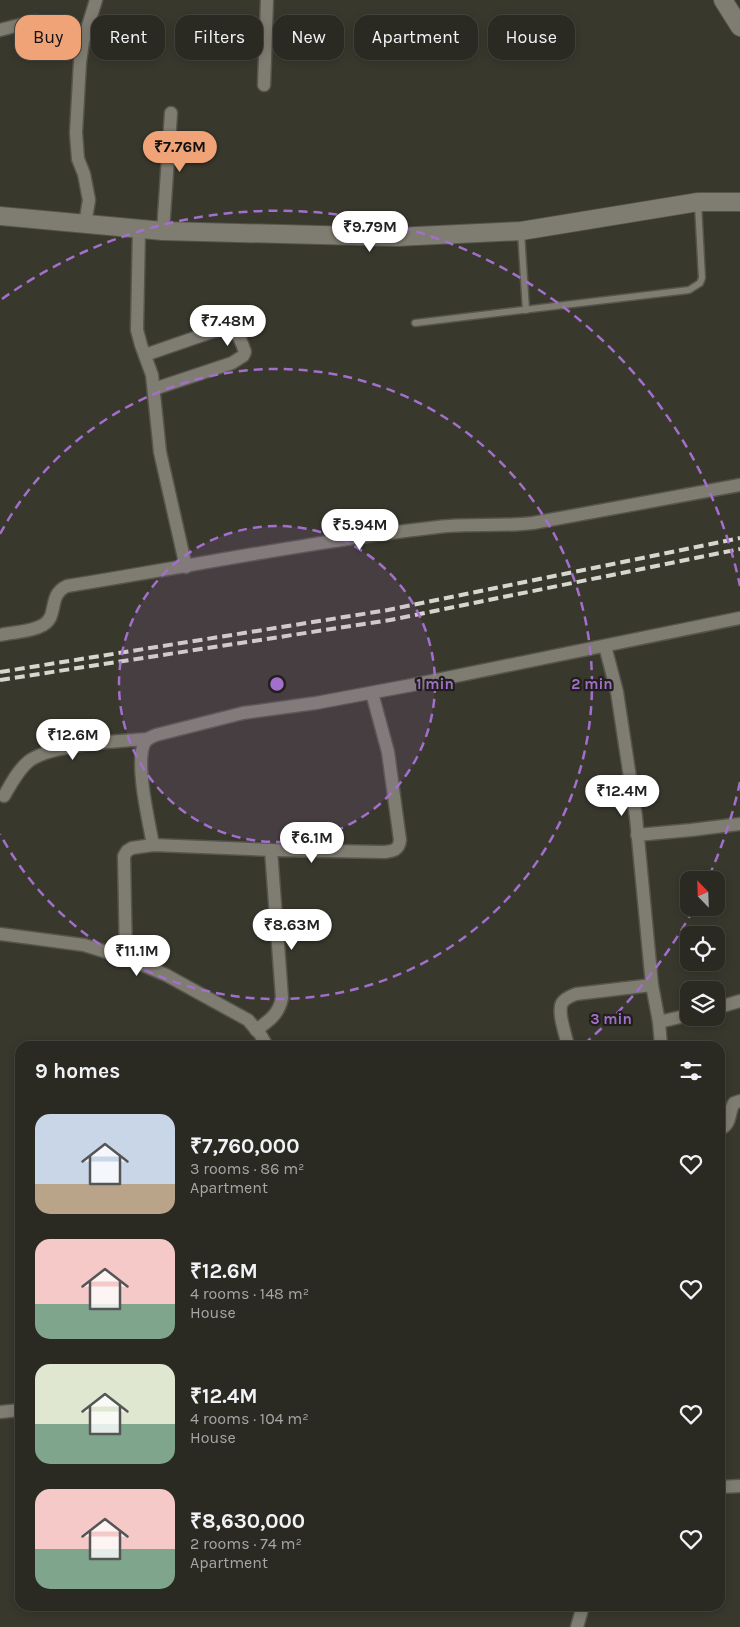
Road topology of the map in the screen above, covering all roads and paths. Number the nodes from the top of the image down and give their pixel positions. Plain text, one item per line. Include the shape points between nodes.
1 (96, 0) edge
2 (267, 0) edge
3 (723, 0) edge
4 (15, 26) edge
5 (740, 27) edge
6 (0, 30) edge
7 (264, 85) dead end
8 (171, 113) dead end
9 (698, 202) junction
10 (740, 202) edge
11 (0, 216) edge
12 (85, 224) junction
13 (139, 229) junction
14 (163, 231) junction
15 (521, 231) junction
16 (526, 310) junction
17 (415, 323) dead end
18 (145, 355) junction
19 (154, 389) junction
20 (740, 485) edge
21 (186, 567) junction
22 (740, 618) edge
23 (0, 635) edge
24 (605, 646) junction
25 (372, 693) junction
26 (148, 739) junction
27 (4, 796) dead end
28 (740, 824) edge
29 (637, 834) junction
30 (153, 844) junction
31 (271, 850) junction
32 (0, 934) edge
33 (126, 958) junction
34 (652, 985) junction
35 (740, 1001) edge
36 (725, 1005) edge
37 (680, 1017) edge
38 (659, 1022) junction
39 (256, 1030) junction
40 (264, 1041) edge
41 (567, 1041) edge
42 (661, 1041) edge
43 (740, 1101) edge
44 (725, 1127) edge
45 (15, 1410) edge
46 (0, 1412) edge
47 (740, 1486) edge
48 (725, 1488) edge
49 (582, 1611) edge
50 (577, 1627) edge

1 - 12 street via 83,42 76,133 78,159 89,200
2 - 7 street
3 - 5 main road
4 - 6 street
8 - 14 street
9 - 10 main road
9 - 15 main road
9 - 16 lane via 702,278 694,288
11 - 12 main road
12 - 13 main road
13 - 14 main road
13 - 18 street via 136,322
14 - 15 main road via 396,237
15 - 16 lane
16 - 17 lane
18 - 19 street
18 - 19 street via 226,327 236,331 244,352 232,363
19 - 21 street via 160,452
20 - 21 street via 533,523 431,528 338,540
21 - 23 street via 61,588 50,617 43,625
22 - 24 street
24 - 25 street
24 - 29 street via 617,692
25 - 26 street via 243,713 160,733
25 - 31 street via 388,752 399,846 384,852
26 - 27 street via 89,744 37,756 20,772
26 - 30 street via 142,753 142,768
28 - 29 street
29 - 34 street
30 - 31 street
30 - 33 street via 132,848 124,856
31 - 39 street via 282,998 275,1015
32 - 33 street via 84,945
33 - 39 street via 166,974 248,1020
34 - 38 street
34 - 41 street via 569,996 561,1004 560,1011
35 - 36 street
37 - 38 street
38 - 42 street
39 - 40 street
43 - 44 street via 734,1103
45 - 46 street
47 - 48 street
49 - 50 street

